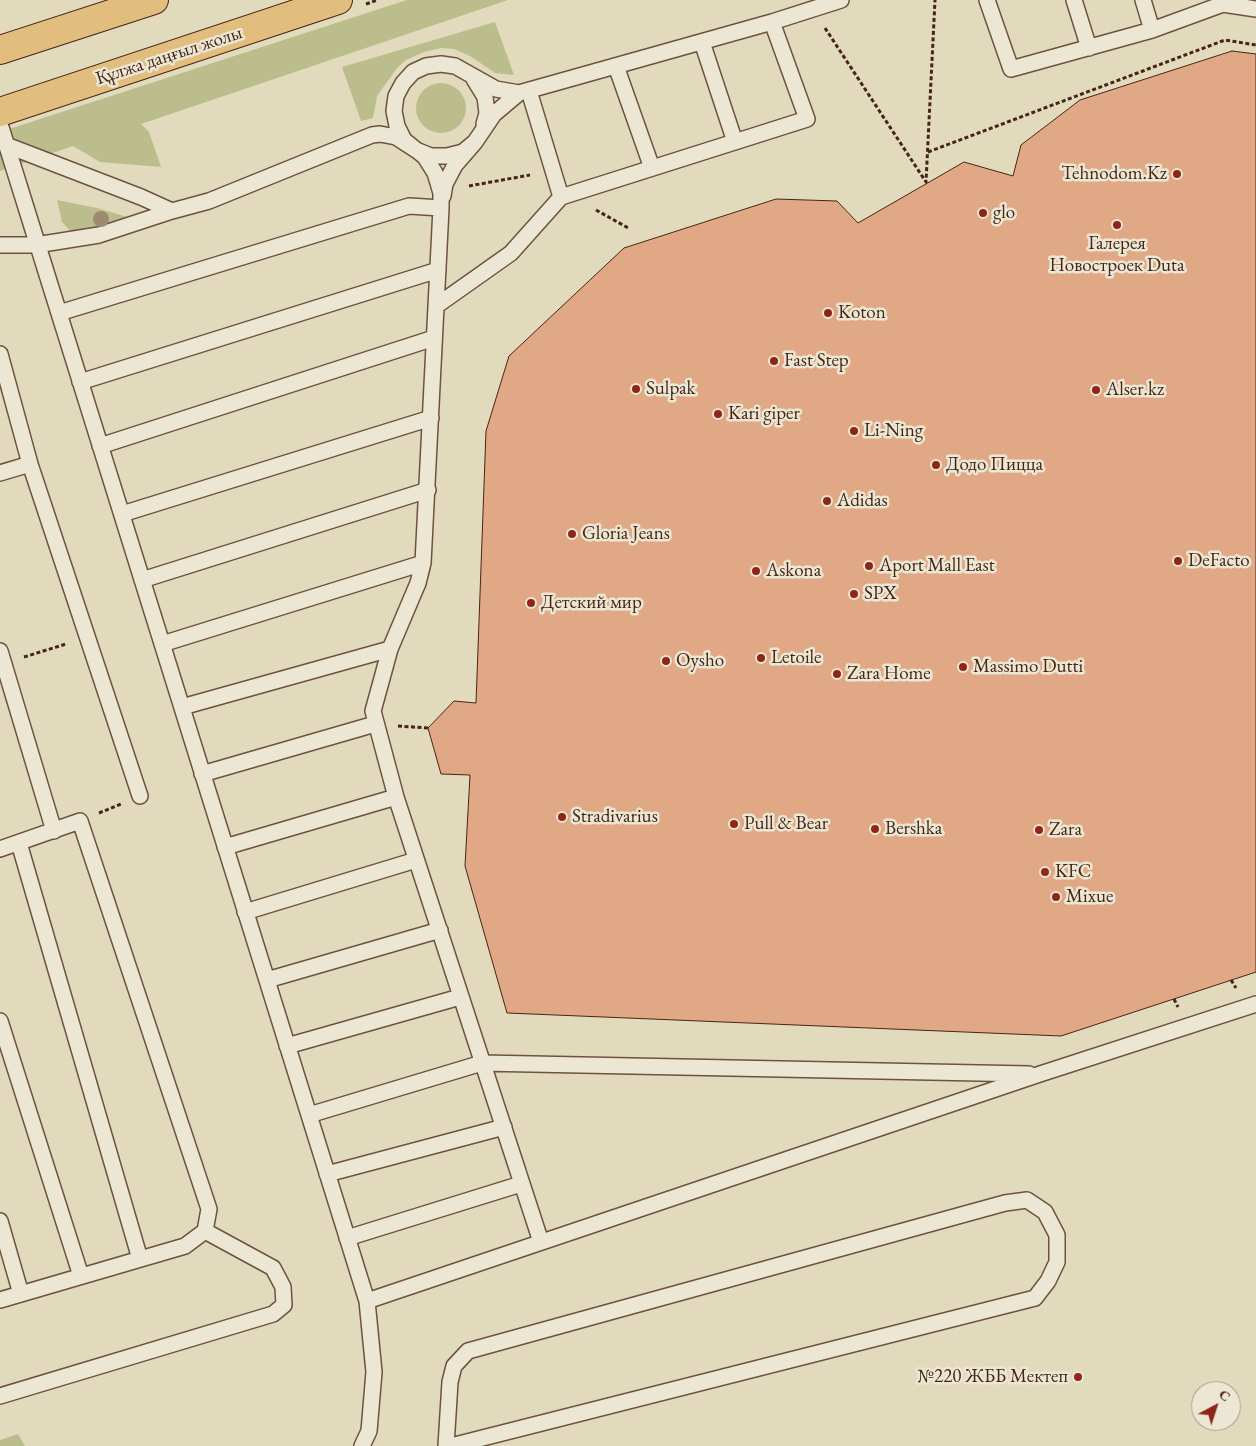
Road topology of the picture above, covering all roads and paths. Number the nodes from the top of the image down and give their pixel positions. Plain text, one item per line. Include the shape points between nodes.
1 (154, 0) edge
2 (338, 0) edge
3 (841, 0) edge
4 (935, 0) edge
5 (987, 0) edge
6 (1074, 0) edge
7 (1143, 0) edge
8 (1222, 2) edge
9 (1256, 9) edge
10 (772, 22) junction
11 (820, 22) dead end
12 (1152, 30) junction
13 (702, 42) junction
14 (1256, 45) edge
15 (1089, 48) junction
16 (0, 50) edge
17 (616, 66) junction
18 (468, 73) junction
19 (524, 92) junction
20 (0, 112) edge
21 (0, 124) edge
22 (484, 128) junction
23 (475, 142) junction
24 (735, 142) junction
25 (6, 145) junction
26 (416, 150) junction
27 (928, 152) junction
28 (652, 168) junction
29 (530, 175) dead end
30 (463, 186) dead end
31 (562, 197) junction
32 (589, 206) dead end
33 (441, 208) junction
34 (172, 212) junction
35 (630, 229) dead end
36 (0, 245) edge
37 (36, 245) junction
38 (438, 270) junction
39 (436, 306) junction
40 (59, 313) junction
41 (434, 338) junction
42 (0, 354) edge
43 (80, 382) junction
44 (431, 418) junction
45 (100, 446) junction
46 (30, 464) junction
47 (0, 473) edge
48 (428, 490) junction
49 (122, 514) junction
50 (423, 563) junction
51 (142, 580) junction
52 (87, 637) junction
53 (162, 644) junction
54 (390, 649) junction
55 (2, 658) edge
56 (182, 707) junction
57 (375, 724) junction
58 (202, 774) junction
59 (140, 796) joint
60 (396, 797) junction
61 (80, 821) junction
62 (54, 831) junction
63 (18, 843) junction
64 (225, 847) junction
65 (0, 849) edge
66 (416, 860) junction
67 (245, 912) junction
68 (440, 930) junction
69 (267, 980) junction
70 (460, 997) junction
71 (1256, 1004) edge
72 (0, 1021) edge
73 (287, 1046) junction
74 (482, 1063) junction
75 (1040, 1074) junction
76 (308, 1115) junction
77 (504, 1127) junction
78 (327, 1174) junction
79 (522, 1184) junction
80 (0, 1220) edge
81 (204, 1231) junction
82 (347, 1238) junction
83 (541, 1242) junction
84 (140, 1259) junction
85 (81, 1276) junction
86 (21, 1294) junction
87 (0, 1300) edge
88 (367, 1302) junction
89 (0, 1396) edge
90 (362, 1446) edge
91 (446, 1446) edge
92 (451, 1446) edge

1 - 16 main road
2 - 20 main road, Құлжа даңғыл жолы
3 - 10 lane
4 - 27 path
5 - 15 lane via 1011,70
6 - 15 lane
7 - 12 lane
8 - 9 lane
8 - 12 lane
10 - 13 lane
10 - 24 lane via 807,119
11 - 27 path via 926,182
12 - 15 lane
13 - 17 lane
13 - 24 lane
14 - 27 path via 1225,40
17 - 19 lane
17 - 28 lane
18 - 19 lane via 496,89
18 - 22 lane via 479,84 485,97 487,113
18 - 26 lane via 455,66 434,65 413,72 403,83 396,96 394,111 404,140
19 - 22 lane via 500,106
19 - 31 lane
21 - 25 lane
22 - 23 lane
23 - 26 lane via 463,152 447,156 431,156
23 - 33 lane via 450,174
24 - 28 lane
25 - 34 lane
25 - 37 lane
26 - 33 lane via 435,173 441,193
26 - 34 lane via 396,137 372,135 209,201
28 - 31 lane
29 - 30 path
31 - 39 lane via 511,253
32 - 35 path
33 - 38 lane
33 - 40 lane via 409,206
34 - 37 lane via 99,235
36 - 37 lane
37 - 40 lane
38 - 39 lane
38 - 43 lane
39 - 41 lane
40 - 43 lane
41 - 44 lane
41 - 45 lane
42 - 46 lane
43 - 45 lane
44 - 48 lane
44 - 49 lane
45 - 49 lane
46 - 47 lane
46 - 52 lane
48 - 50 lane
48 - 51 lane
49 - 51 lane
50 - 53 lane
50 - 54 lane
51 - 53 lane
52 - 55 path
52 - 59 lane
53 - 56 lane
54 - 56 lane
54 - 57 lane via 375,698
55 - 62 lane
56 - 58 lane
57 - 58 lane
57 - 60 lane
58 - 64 lane
59 - 61 path
60 - 64 lane
60 - 66 lane
61 - 62 lane
61 - 81 lane via 209,1209
62 - 63 lane
63 - 65 lane
63 - 84 lane
64 - 67 lane
66 - 67 lane
66 - 68 lane
67 - 69 lane
68 - 69 lane
68 - 70 lane
69 - 73 lane
70 - 73 lane
70 - 74 lane
71 - 75 lane
72 - 85 lane
73 - 76 lane
74 - 75 lane
74 - 76 lane
74 - 77 lane
75 - 83 lane
76 - 78 lane
77 - 78 lane
77 - 79 lane
78 - 82 lane
79 - 82 lane
79 - 83 lane
80 - 86 lane
81 - 84 lane via 185,1246
81 - 89 lane via 273,1268 283,1287 284,1305 273,1314
82 - 88 lane
83 - 88 lane
84 - 85 lane
85 - 86 lane
86 - 87 lane
88 - 90 lane via 374,1372 370,1431
91 - 92 lane via 450,1382 454,1366 468,1351 1005,1204 1027,1200 1046,1212 1057,1235 1057,1262 1035,1298

